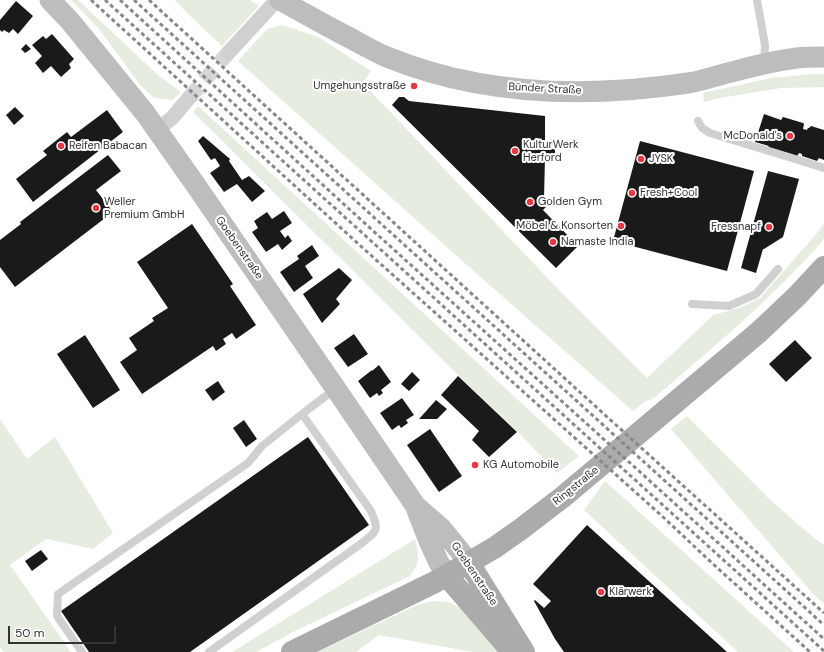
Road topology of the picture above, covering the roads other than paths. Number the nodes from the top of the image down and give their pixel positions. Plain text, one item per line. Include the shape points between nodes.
1 (50, 0) edge
2 (277, 0) edge
3 (280, 0) edge
4 (757, 0) edge
5 (229, 52) tunnel mouth
6 (824, 57) edge
7 (764, 64) junction
8 (189, 98) tunnel mouth
9 (698, 121) dead end
10 (157, 130) junction
11 (824, 168) edge
12 (824, 267) edge
13 (778, 269) dead end
14 (692, 304) dead end
15 (336, 389) junction
16 (302, 414) junction
17 (414, 505) junction
18 (469, 563) junction
19 (447, 576) junction
20 (82, 652) edge
21 (209, 652) edge
22 (292, 652) edge
23 (512, 652) edge
24 (524, 652) edge

1 - 10 street, Goebenstraße via 75,27
2 - 5 street
3 - 7 street, Bünder Straße via 387,57 461,80 496,86 530,90 607,91 690,83
4 - 7 lane via 765,44
6 - 7 street, Bünder Straße via 797,58
8 - 10 street via 172,118
9 - 11 lane via 702,128 710,133
10 - 15 street, Goebenstraße
12 - 18 main road, Ringstraße via 759,332 564,496
13 - 14 lane via 756,294 729,306
15 - 16 lane
15 - 17 street, Goebenstraße
16 - 20 lane via 262,446 248,462 58,594 57,616
16 - 21 lane via 371,511 376,524 375,532 362,544
17 - 18 street, Goebenstraße via 441,528
17 - 19 street, Goebenstraße via 436,558
18 - 19 main road, Ringstraße
18 - 24 main road, Goebenstraße
19 - 22 main road, Ringstraße
19 - 23 main road, Goebenstraße

